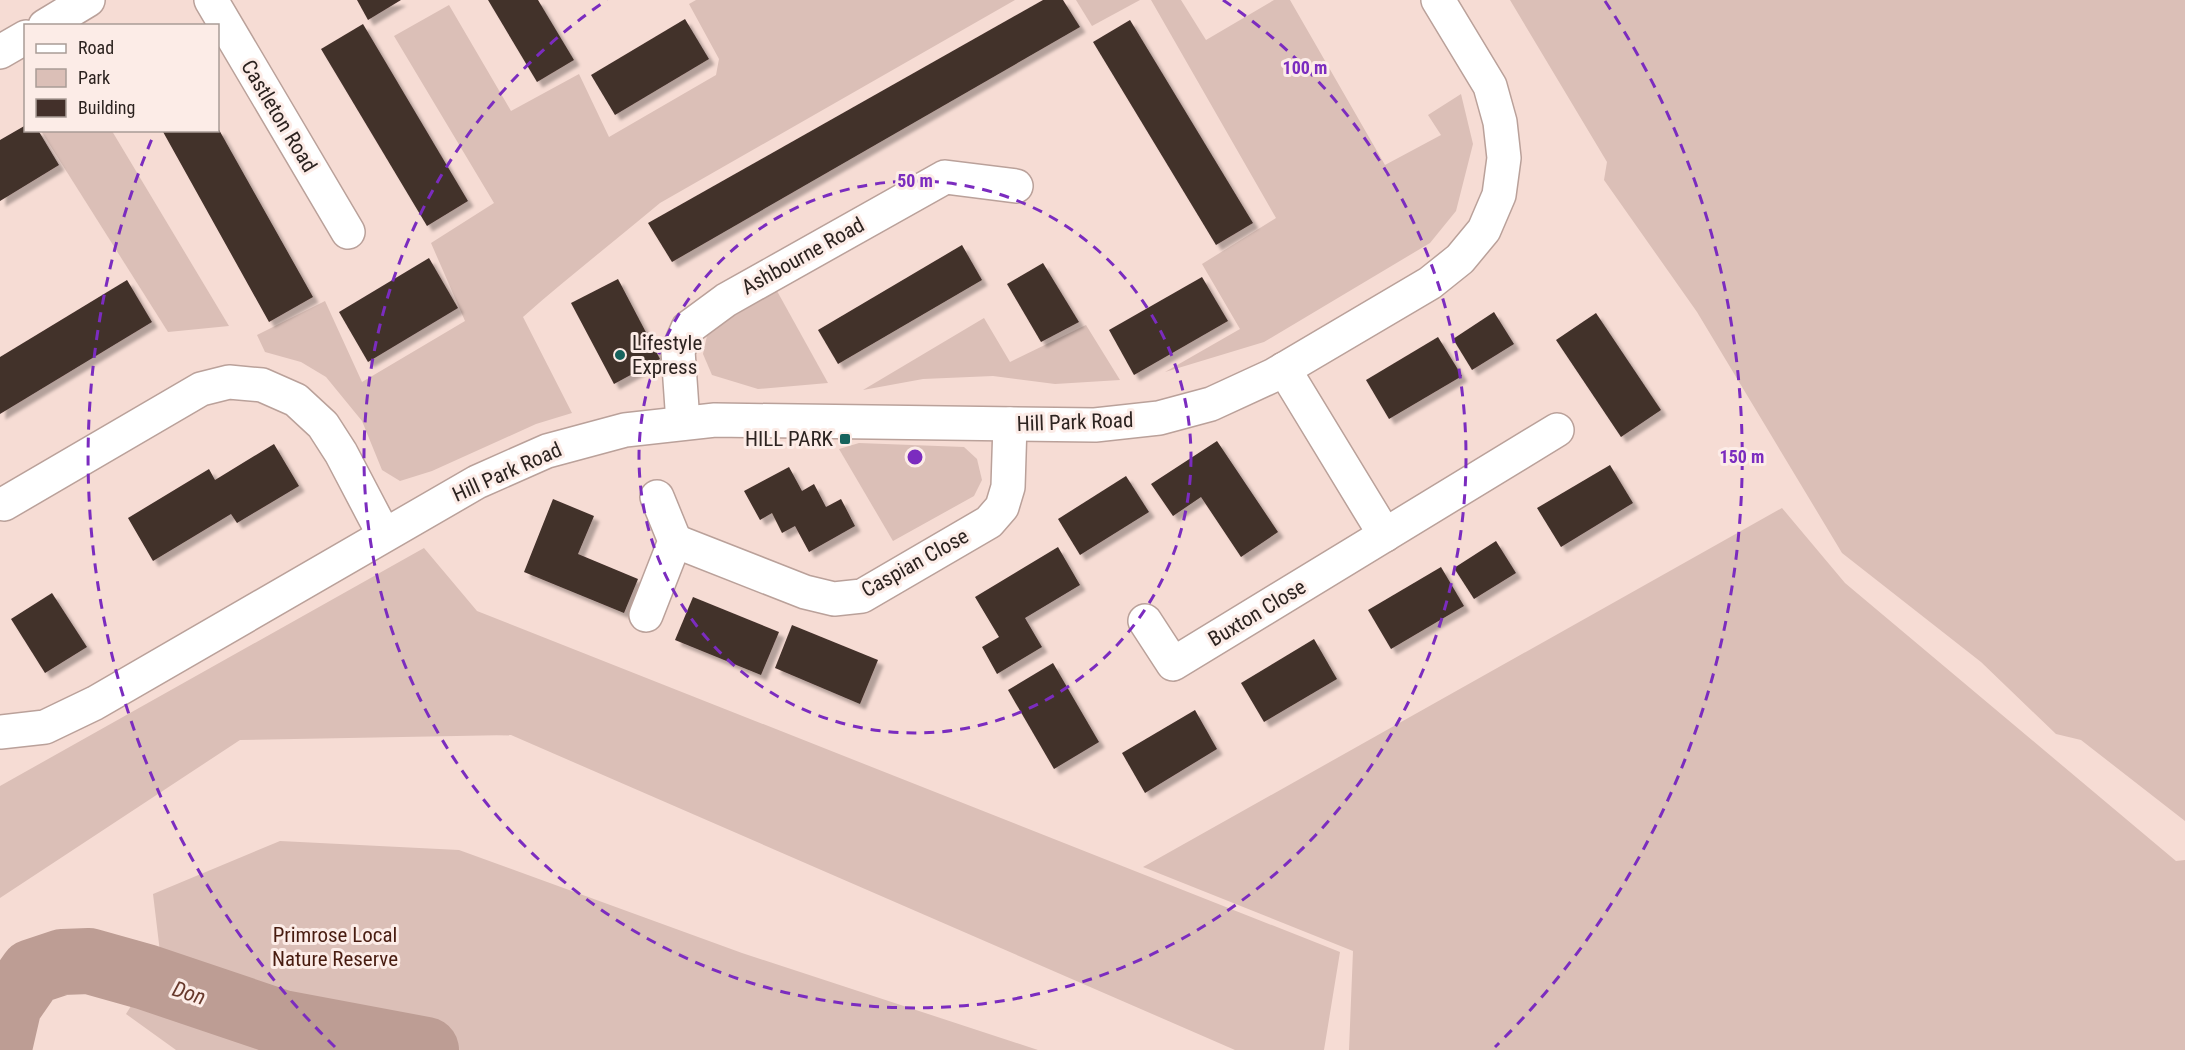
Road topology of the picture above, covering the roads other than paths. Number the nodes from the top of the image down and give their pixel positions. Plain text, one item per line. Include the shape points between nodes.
1 (88, 0) edge
2 (211, 0) edge
3 (1438, 0) edge
4 (48, 24) edge
5 (24, 38) edge
6 (0, 52) edge
7 (1016, 186) dead end
8 (348, 232) dead end
9 (1284, 369) junction
10 (683, 423) junction
11 (1010, 424) junction
12 (1557, 430) dead end
13 (657, 497) dead end
14 (4, 504) dead end
15 (384, 534) junction
16 (1385, 535) junction
17 (675, 541) junction
18 (646, 615) dead end
19 (1145, 621) dead end
20 (0, 732) edge

1 - 4 street
2 - 8 street, Castleton Road
3 - 9 street, Hill Park Road via 1490,86 1504,158 1499,195 1484,230 1460,259 1430,283
5 - 6 street
7 - 10 street, Ashbourne Road via 945,177 726,300 688,327 678,351
9 - 11 street, Hill Park Road via 1211,404 1159,418 1095,425
9 - 16 street
10 - 11 street, Hill Park Road via 715,420
10 - 15 street, Hill Park Road via 625,430 547,451 477,482
11 - 17 street, Caspian Close via 1008,487 1002,507 989,522 862,596 834,599 805,592
12 - 16 street, Buxton Close
13 - 17 street
14 - 15 street via 201,388 230,382 262,385 296,399 323,425
15 - 20 street, Hill Park Road via 95,703 45,727
16 - 19 street, Buxton Close via 1173,664
17 - 18 street

